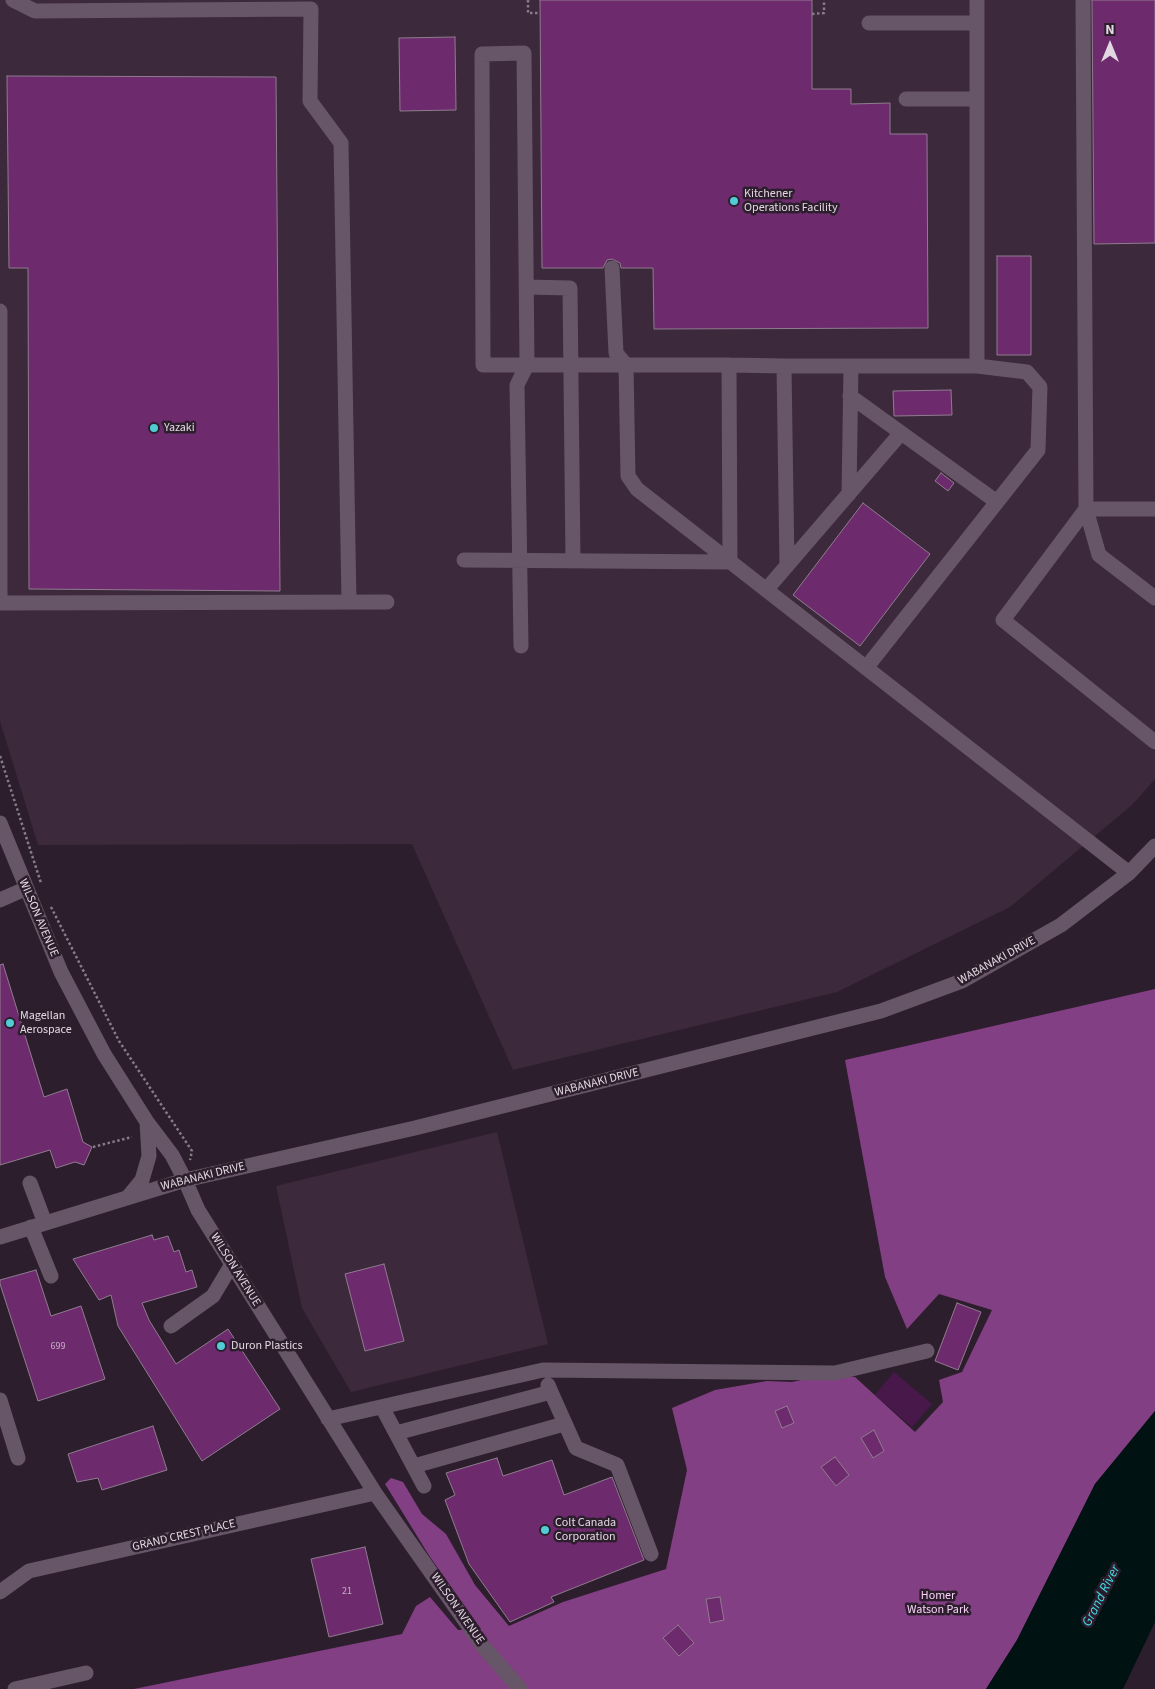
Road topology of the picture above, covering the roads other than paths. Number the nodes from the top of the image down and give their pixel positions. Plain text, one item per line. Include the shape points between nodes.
1 (13, 0) edge
2 (977, 0) edge
3 (1083, 0) edge
4 (977, 23) junction
5 (869, 24) dead end
6 (906, 99) dead end
7 (977, 99) junction
8 (612, 268) dead end
9 (526, 287) junction
10 (0, 311) edge
11 (527, 365) junction
12 (571, 365) junction
13 (626, 365) junction
14 (729, 365) junction
15 (784, 366) junction
16 (851, 366) junction
17 (977, 366) junction
18 (850, 396) junction
19 (901, 433) junction
20 (849, 494) junction
21 (997, 502) junction
22 (1086, 509) junction
23 (1155, 510) edge
24 (464, 560) dead end
25 (520, 560) junction
26 (573, 561) junction
27 (730, 562) junction
28 (787, 566) junction
29 (766, 590) junction
30 (1155, 598) edge
31 (348, 602) junction
32 (387, 602) dead end
33 (0, 603) edge
34 (521, 646) dead end
35 (866, 668) junction
36 (1155, 742) edge
37 (0, 823) edge
38 (1155, 846) edge
39 (1129, 873) junction
40 (25, 889) junction
41 (0, 900) edge
42 (147, 1122) junction
43 (185, 1180) junction
44 (30, 1183) dead end
45 (128, 1197) junction
46 (38, 1225) junction
47 (0, 1237) edge
48 (232, 1264) junction
49 (51, 1276) dead end
50 (171, 1326) dead end
51 (927, 1351) dead end
52 (543, 1370) junction
53 (551, 1392) junction
54 (0, 1400) edge
55 (382, 1407) junction
56 (328, 1418) junction
57 (564, 1424) junction
58 (396, 1433) junction
59 (18, 1458) dead end
60 (414, 1466) junction
61 (424, 1486) dead end
62 (374, 1492) junction
63 (651, 1554) dead end
64 (0, 1592) edge
65 (86, 1673) dead end
66 (15, 1689) edge
67 (520, 1689) edge

1 - 31 street via 35,11 311,9 310,101 341,143
2 - 4 street
3 - 22 street
4 - 5 street
4 - 7 street
6 - 7 street
7 - 17 street
8 - 13 street via 616,353
9 - 11 street
9 - 11 street via 524,53 482,54 483,365
9 - 12 street via 570,288
10 - 33 street
11 - 12 street
11 - 25 street via 517,385
12 - 13 street
12 - 26 street
13 - 14 street
13 - 27 street via 628,476 637,489
14 - 15 street
14 - 27 street
15 - 16 street
15 - 28 street
16 - 17 street
16 - 18 street
17 - 21 street via 1027,372 1040,387 1038,450
18 - 19 street
18 - 20 street
19 - 20 street
19 - 21 street
20 - 28 street
21 - 35 street
22 - 23 street
22 - 30 street via 1099,555
22 - 36 street via 1003,620
24 - 25 street
25 - 26 street
25 - 34 street
26 - 27 street
27 - 29 street
28 - 29 street
29 - 35 street
31 - 32 street
31 - 33 street
35 - 39 street
37 - 40 street, WILSON AVENUE
38 - 39 street, WABANAKI DRIVE
39 - 43 street, WABANAKI DRIVE via 1061,925 962,982 881,1011 415,1128
40 - 41 street
40 - 42 street, WILSON AVENUE via 60,972 104,1054
42 - 43 street, WILSON AVENUE via 172,1155
42 - 45 street via 149,1156 142,1180
43 - 45 street, WABANAKI DRIVE
43 - 48 street, WILSON AVENUE via 198,1210
44 - 46 street
45 - 46 street, WABANAKI DRIVE
46 - 47 street, WABANAKI DRIVE
46 - 49 street
48 - 50 street via 213,1296
48 - 56 street, WILSON AVENUE
51 - 52 street via 835,1373
52 - 53 street
52 - 55 street
53 - 57 street
53 - 58 street
54 - 59 street
55 - 56 street
55 - 58 street
56 - 62 street, WILSON AVENUE
57 - 60 street
57 - 63 street via 576,1448 617,1465
58 - 60 street
60 - 61 street
62 - 64 street, GRAND CREST PLACE via 29,1571
62 - 67 street, WILSON AVENUE via 482,1645
65 - 66 street

